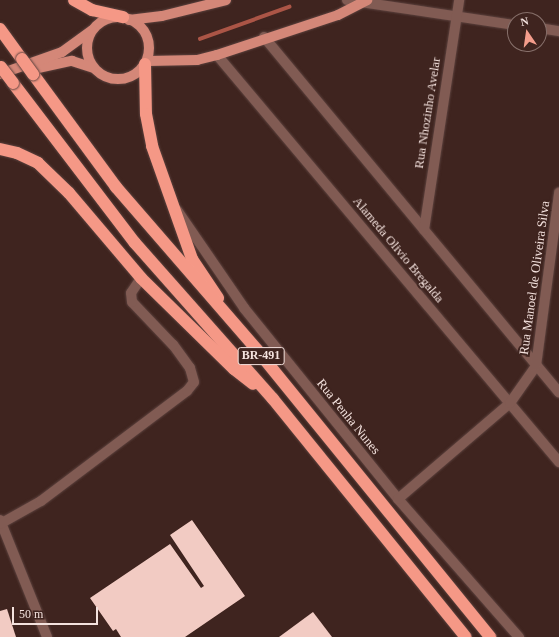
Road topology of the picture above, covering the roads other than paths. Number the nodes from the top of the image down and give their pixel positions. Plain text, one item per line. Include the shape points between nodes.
1 (74, 0) edge
2 (226, 0) edge
3 (347, 0) edge
4 (458, 0) edge
5 (366, 1) edge
6 (456, 16) junction
7 (126, 19) junction
8 (507, 23) edge
9 (0, 29) edge
10 (547, 29) edge
11 (92, 30) junction
12 (559, 31) edge
13 (264, 37) junction
14 (217, 54) junction
15 (146, 62) junction
16 (93, 68) junction
17 (0, 69) edge
18 (0, 81) edge
19 (0, 149) edge
20 (559, 192) edge
21 (172, 202) junction
22 (424, 230) junction
23 (142, 278) junction
24 (257, 350) junction
25 (536, 366) junction
26 (559, 392) edge
27 (274, 399) junction
28 (510, 403) junction
29 (559, 462) edge
30 (398, 500) junction
31 (1, 523) edge
32 (47, 637) edge
33 (466, 637) edge
34 (490, 637) edge
35 (520, 637) edge

1 - 7 highway via 92,10
2 - 7 main road via 162,16
3 - 5 street
4 - 6 street, Rua Nhozinho Avelar
5 - 6 street
5 - 13 main road via 338,15
6 - 8 street
6 - 22 street, Rua Nhozinho Avelar
7 - 11 main road via 101,22
7 - 15 main road via 145,36
9 - 24 highway, BR-491, bridge via 116,187
10 - 12 street
11 - 16 main road via 87,43 87,56
11 - 17 main road via 62,52
13 - 14 main road
13 - 22 street
14 - 15 main road via 197,60
14 - 28 street, Alameda Olivio Bregalda
15 - 16 main road via 137,73 122,78 106,78
15 - 21 highway via 146,114 152,146
16 - 18 main road via 72,60 47,64
17 - 27 highway, BR-491, bridge via 135,243
19 - 23 highway via 38,163 69,193
20 - 25 street, Rua Manoel de Oliveira Silva
21 - 24 highway via 192,259
21 - 30 street, Rua Penha Nunes via 244,308
22 - 25 street
23 - 27 highway via 234,369
23 - 31 street via 131,293 132,302 173,344 192,371 194,382 187,391 41,501
24 - 34 highway, BR-491
25 - 26 street
25 - 28 street
27 - 33 highway, BR-491
28 - 29 street, Alameda Olivio Bregalda
28 - 30 street
30 - 35 street, Rua Penha Nunes
31 - 32 street

